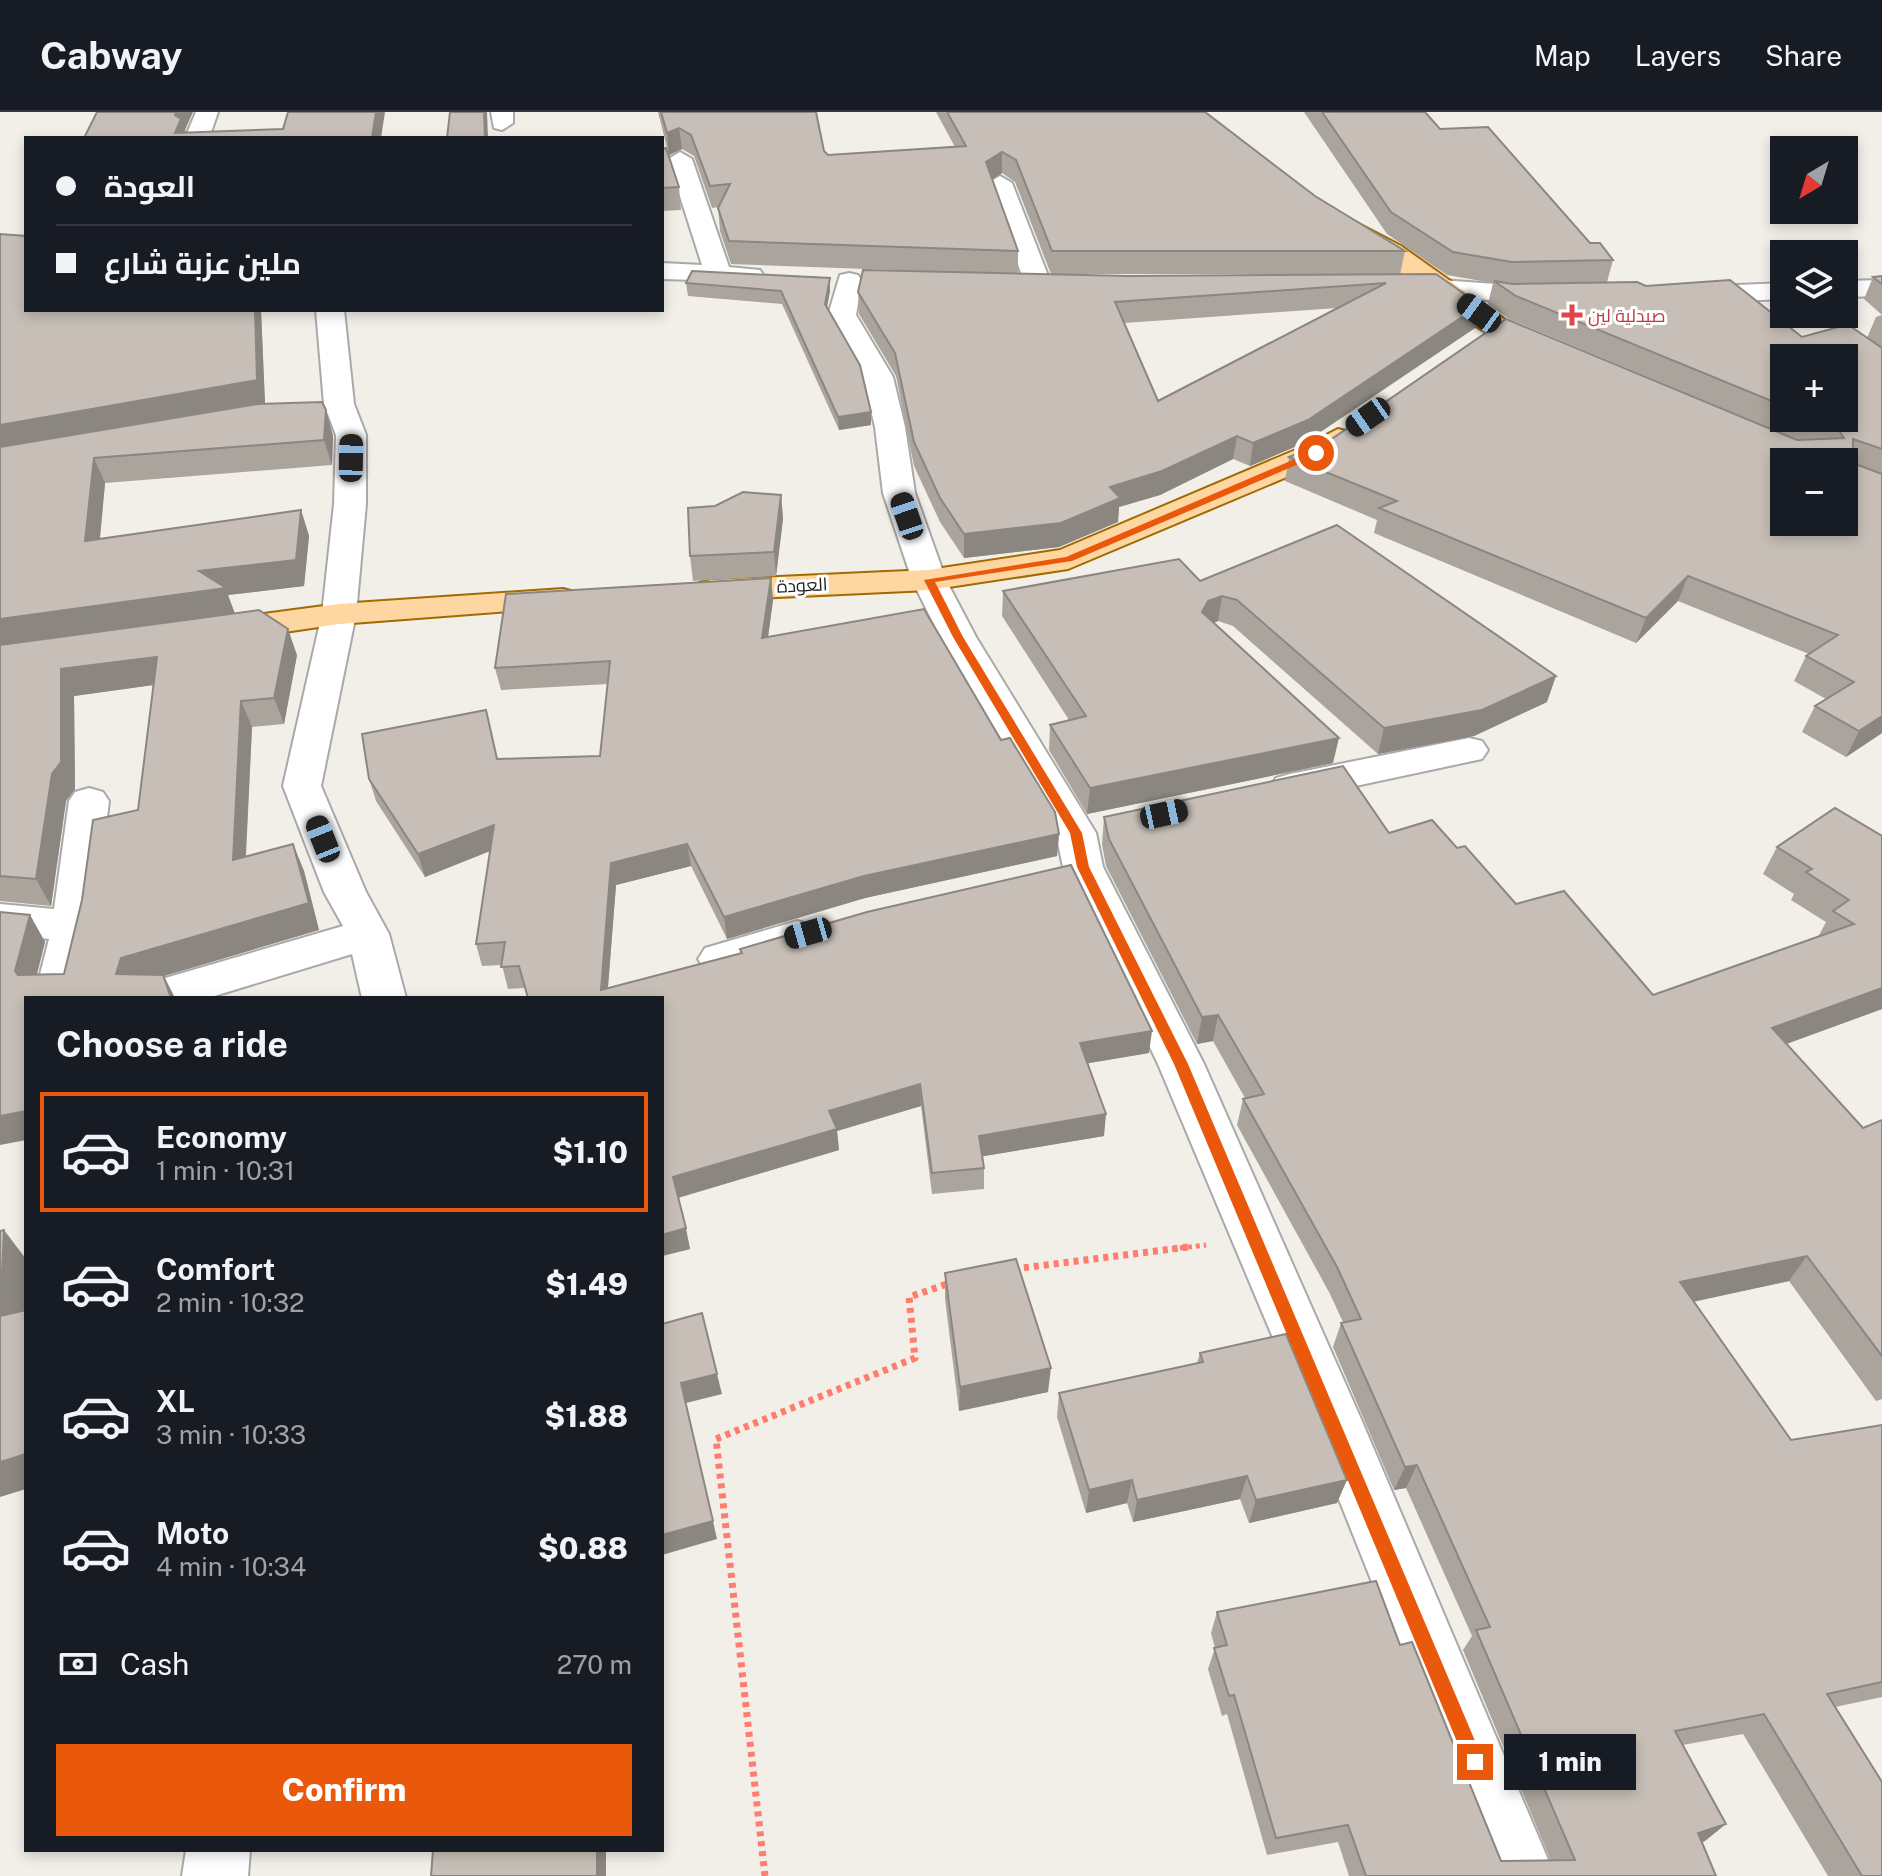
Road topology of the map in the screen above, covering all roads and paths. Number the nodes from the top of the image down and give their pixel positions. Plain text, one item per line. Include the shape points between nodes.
1 (207, 112) edge
2 (198, 136) edge
3 (680, 159) dead end
4 (1000, 183) dead end
5 (1333, 218) edge
6 (664, 271) edge
7 (718, 274) junction
8 (776, 277) edge
9 (850, 281) dead end
10 (1007, 285) edge
11 (1367, 285) edge
12 (1440, 285) junction
13 (1039, 286) junction
14 (1068, 286) edge
15 (1882, 288) edge
16 (1858, 289) edge
17 (1770, 291) edge
18 (1664, 295) edge
19 (1571, 296) edge
20 (330, 312) edge
21 (1570, 358) edge
22 (1368, 417) edge
23 (929, 580) junction
24 (676, 592) edge
25 (599, 597) edge
26 (339, 614) junction
27 (180, 636) edge
28 (1334, 739) edge
29 (1469, 750) dead end
30 (1368, 770) junction
31 (1261, 793) edge
32 (89, 801) dead end
33 (0, 919) edge
34 (837, 924) edge
35 (73, 926) junction
36 (368, 934) junction
37 (720, 959) edge
38 (56, 996) edge
39 (161, 996) edge
40 (384, 996) edge
41 (1255, 1239) junction
42 (1008, 1269) edge
43 (964, 1278) edge
44 (218, 1852) edge
45 (215, 1876) edge
46 (765, 1876) edge
47 (1522, 1876) edge

1 - 2 street
3 - 7 street
4 - 13 street
5 - 12 main road
6 - 7 street
7 - 8 street
9 - 23 street via 842,315 878,377 899,493
10 - 13 street
11 - 12 street
12 - 19 street via 1506,296
12 - 21 main road via 1485,337
13 - 14 street
15 - 16 street
17 - 18 street
20 - 26 street via 324,407 351,435
22 - 23 main road, العودة via 1316,453 1068,559
23 - 24 main road, العودة
23 - 41 street via 1077,850 1181,1064
25 - 26 main road
26 - 27 main road
26 - 36 street via 302,786
28 - 30 street
29 - 30 street
30 - 31 street
32 - 35 street
33 - 35 street
34 - 37 street
35 - 38 street
36 - 39 street
36 - 40 street
41 - 42 path
41 - 47 street
43 - 46 path via 909,1297 915,1358 716,1439
44 - 45 street

